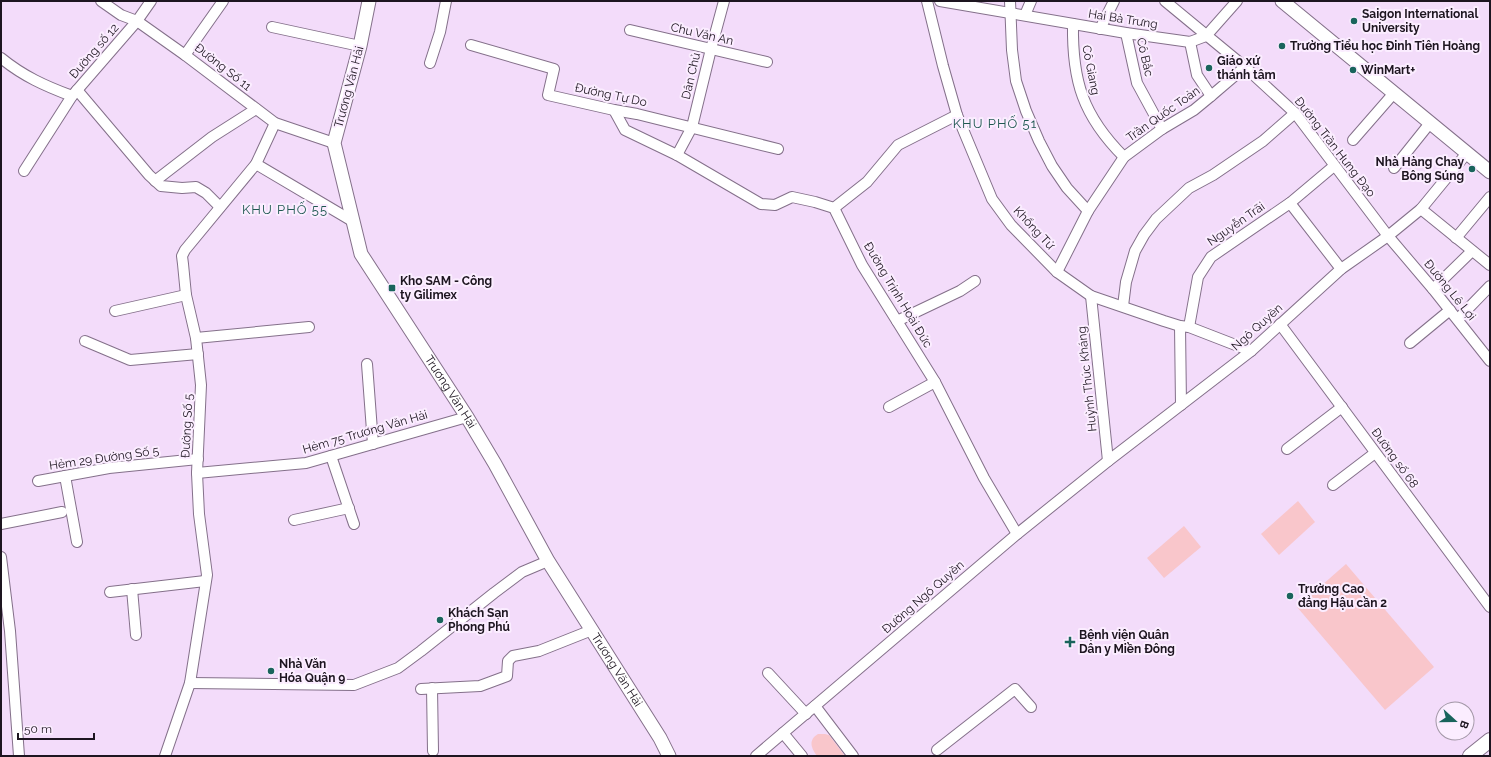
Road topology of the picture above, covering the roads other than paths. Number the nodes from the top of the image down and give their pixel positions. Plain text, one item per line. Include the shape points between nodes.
1 (101, 1) edge
2 (151, 1) edge
3 (223, 1) edge
4 (369, 1) edge
5 (446, 1) edge
6 (724, 1) edge
7 (927, 1) edge
8 (940, 1) edge
9 (1010, 1) edge
10 (1031, 1) edge
11 (1114, 1) edge
12 (1165, 1) edge
13 (1236, 1) edge
14 (1282, 1) edge
15 (1010, 13) junction
16 (1025, 15) junction
17 (137, 21) junction
18 (1073, 24) junction
19 (272, 27) dead end
20 (1100, 29) junction
21 (630, 30) dead end
22 (1126, 33) junction
23 (1206, 36) junction
24 (1190, 42) junction
25 (471, 45) dead end
26 (360, 46) junction
27 (710, 49) junction
28 (185, 54) junction
29 (3, 60) edge
30 (767, 62) dead end
31 (430, 63) dead end
32 (1245, 67) junction
33 (75, 93) junction
34 (1394, 93) junction
35 (1211, 96) junction
36 (256, 109) junction
37 (614, 110) junction
38 (1295, 113) junction
39 (956, 115) junction
40 (275, 123) junction
41 (1430, 123) junction
42 (692, 127) junction
43 (1162, 129) junction
44 (1353, 140) dead end
45 (334, 143) junction
46 (778, 149) dead end
47 (1467, 153) junction
48 (677, 155) junction
49 (1124, 157) junction
50 (256, 164) junction
51 (1334, 166) junction
52 (1394, 168) dead end
53 (24, 171) dead end
54 (1490, 172) edge
55 (155, 181) junction
56 (1490, 197) edge
57 (1290, 203) junction
58 (220, 207) junction
59 (834, 208) junction
60 (1421, 209) junction
61 (1088, 211) junction
62 (354, 222) junction
63 (1388, 236) junction
64 (1456, 238) junction
65 (1472, 251) junction
66 (1490, 265) edge
67 (1341, 269) junction
68 (1057, 272) junction
69 (975, 281) dead end
70 (1490, 286) edge
71 (1433, 289) junction
72 (186, 295) junction
73 (1091, 296) junction
74 (1123, 306) junction
75 (1450, 310) junction
76 (115, 311) dead end
77 (1458, 319) junction
78 (897, 321) junction
79 (1280, 324) junction
80 (309, 327) dead end
81 (1184, 327) junction
82 (196, 338) junction
83 (85, 340) dead end
84 (1410, 343) dead end
85 (1251, 351) junction
86 (198, 354) junction
87 (1490, 361) edge
88 (367, 364) dead end
89 (935, 382) junction
90 (1181, 405) junction
91 (889, 407) dead end
92 (1342, 407) junction
93 (467, 416) junction
94 (373, 444) junction
95 (1287, 450) dead end
96 (1375, 453) junction
97 (330, 456) junction
98 (198, 459) junction
99 (1108, 460) junction
100 (197, 473) junction
101 (65, 476) junction
102 (38, 481) dead end
103 (1333, 485) dead end
104 (349, 508) junction
105 (62, 512) dead end
106 (294, 520) dead end
107 (1, 524) edge
108 (354, 524) dead end
109 (1017, 534) junction
110 (77, 542) dead end
111 (1, 558) edge
112 (548, 560) junction
113 (2, 578) edge
114 (206, 581) junction
115 (132, 589) junction
116 (110, 592) dead end
117 (1490, 608) edge
118 (592, 630) junction
119 (5, 632) edge
120 (136, 635) dead end
121 (768, 673) dead end
122 (190, 683) junction
123 (432, 688) junction
124 (421, 689) dead end
125 (815, 706) junction
126 (1030, 707) dead end
127 (806, 714) junction
128 (783, 733) junction
129 (1490, 740) edge
130 (937, 750) dead end
131 (433, 751) dead end
132 (19, 756) edge
133 (165, 756) edge
134 (669, 756) edge
135 (756, 756) edge
136 (802, 756) edge
137 (853, 756) edge
138 (1470, 756) edge

1 - 17 street, Đường Số 11 via 121,15
2 - 17 street, Đường số 12
3 - 28 street
4 - 26 street, Trương Văn Hải
5 - 31 street
6 - 27 street, Dân Chủ
7 - 39 street, Khổng Tử
8 - 15 street, Hai Bà Trưng
9 - 15 street
10 - 16 street
11 - 20 street
12 - 23 street, Đường Trần Hưng Đạo
13 - 23 street
14 - 34 street
15 - 16 street, Hai Bà Trưng
15 - 61 street via 1016,81 1026,111 1052,166 1067,188
16 - 18 street, Hai Bà Trưng
17 - 28 street, Đường Số 11
17 - 33 street, Đường số 12
18 - 20 street, Hai Bà Trưng
18 - 49 street, Cô Giang via 1072,45 1085,105 1097,127
19 - 26 street
20 - 22 street, Hai Bà Trưng
21 - 27 street, Chu Văn An
22 - 24 street, Hai Bà Trưng
22 - 43 street, Cô Bắc via 1137,83
23 - 24 street, Hai Bà Trưng
23 - 32 street, Đường Trần Hưng Đạo
24 - 35 street via 1197,75
25 - 37 street, Đường Tự Do via 554,69 548,95
26 - 45 street, Trương Văn Hải
27 - 30 street, Chu Văn An
27 - 42 street, Dân Chủ
28 - 36 street, Đường Số 11
29 - 33 street, Đường số 12 via 21,74 45,86
32 - 35 street, Trần Quốc Toản
32 - 38 street, Đường Trần Hưng Đạo
33 - 53 street
33 - 55 street
34 - 41 street
34 - 44 street
35 - 43 street, Trần Quốc Toản via 1194,110
36 - 40 street, Đường Số 11
36 - 55 street via 212,137
37 - 42 street, Đường Tự Do
37 - 48 street via 625,130
38 - 51 street, Đường Trần Hưng Đạo
38 - 74 street via 1263,141 1189,188 1156,219 1136,251 1126,282
39 - 59 street via 898,145 867,182
39 - 68 street, Khổng Tử via 992,199 1011,225
40 - 45 street, Đường Số 11
40 - 50 street, Đường Số 5
41 - 47 street
41 - 52 street
42 - 46 street, Đường Tự Do
42 - 48 street, Dân Chủ
43 - 49 street, Trần Quốc Toản
45 - 62 street, Trương Văn Hải
47 - 54 street
47 - 60 street, Ngô Quyền
48 - 59 street via 761,204 775,205 792,197
49 - 61 street, Trần Quốc Toản
50 - 58 street, Đường Số 5
50 - 62 street
51 - 57 street, Nguyễn Trãi
51 - 63 street, Đường Trần Hưng Đạo
55 - 58 street via 161,186 196,187
56 - 64 street
57 - 67 street
57 - 81 street, Nguyễn Trãi via 1211,257 1198,277
58 - 72 street, Đường Số 5 via 182,256
59 - 78 street, Đường Trịnh Hoài Đức via 862,265
60 - 63 street, Ngô Quyền
60 - 64 street
61 - 68 street, Trần Quốc Toản
62 - 93 street, Trương Văn Hải via 361,254
63 - 67 street, Ngô Quyền
63 - 71 street, Đường Lê Lợi
64 - 65 street
65 - 66 street
65 - 71 street
67 - 79 street, Ngô Quyền
68 - 73 street, Khổng Tử
69 - 78 street via 960,291
70 - 77 street
71 - 75 street, Đường Lê Lợi
72 - 76 street
72 - 82 street, Đường Số 5
73 - 74 street, Khổng Tử
73 - 99 street, Huỳnh Thúc Kháng
74 - 81 street, Khổng Tử
75 - 77 street, Đường Lê Lợi
75 - 84 street
77 - 87 street, Đường Lê Lợi
78 - 89 street, Đường Trịnh Hoài Đức
79 - 85 street, Ngô Quyền
79 - 92 street, Đường số 68
80 - 82 street
81 - 85 street, Khổng Tử
81 - 90 street, Nguyễn Trãi
82 - 86 street, Đường Số 5
83 - 86 street via 130,360
85 - 90 street, Ngô Quyền
86 - 98 street, Đường Số 5 via 202,393
88 - 94 street
89 - 91 street
89 - 109 street, Đường Trịnh Hoài Đức via 984,478
90 - 99 street, Ngô Quyền
92 - 95 street
92 - 96 street, Đường số 68
93 - 94 street, Hẻm 75 Trương Văn Hải
93 - 112 street, Trương Văn Hải
94 - 97 street, Hẻm 75 Trương Văn Hải
96 - 103 street
96 - 117 street, Đường số 68
97 - 100 street, Hẻm 75 Trương Văn Hải via 306,463
97 - 104 street
98 - 100 street, Đường Số 5
98 - 101 street, Hẻm 29 Đường Số 5 via 109,468
99 - 109 street, Đường Ngô Quyền
100 - 114 street, Đường Số 5
101 - 102 street, Hẻm 29 Đường Số 5
101 - 110 street
104 - 106 street
104 - 108 street
105 - 107 street
109 - 125 street, Đường Ngô Quyền
111 - 113 street
112 - 118 street, Trương Văn Hải
112 - 122 street via 522,572 398,668 354,685
113 - 119 street
114 - 115 street
114 - 122 street, Đường Số 5
115 - 116 street
115 - 120 street
118 - 123 street via 539,651 513,656 508,661 508,675 480,686
118 - 134 street, Trương Văn Hải
119 - 132 street
121 - 127 street
122 - 133 street, Đường Số 5
123 - 124 street
123 - 131 street
125 - 127 street, Đường Ngô Quyền
125 - 137 street
126 - 130 street via 1015,689
127 - 128 street, Đường Ngô Quyền
128 - 135 street, Đường Ngô Quyền
128 - 136 street
129 - 138 main road

